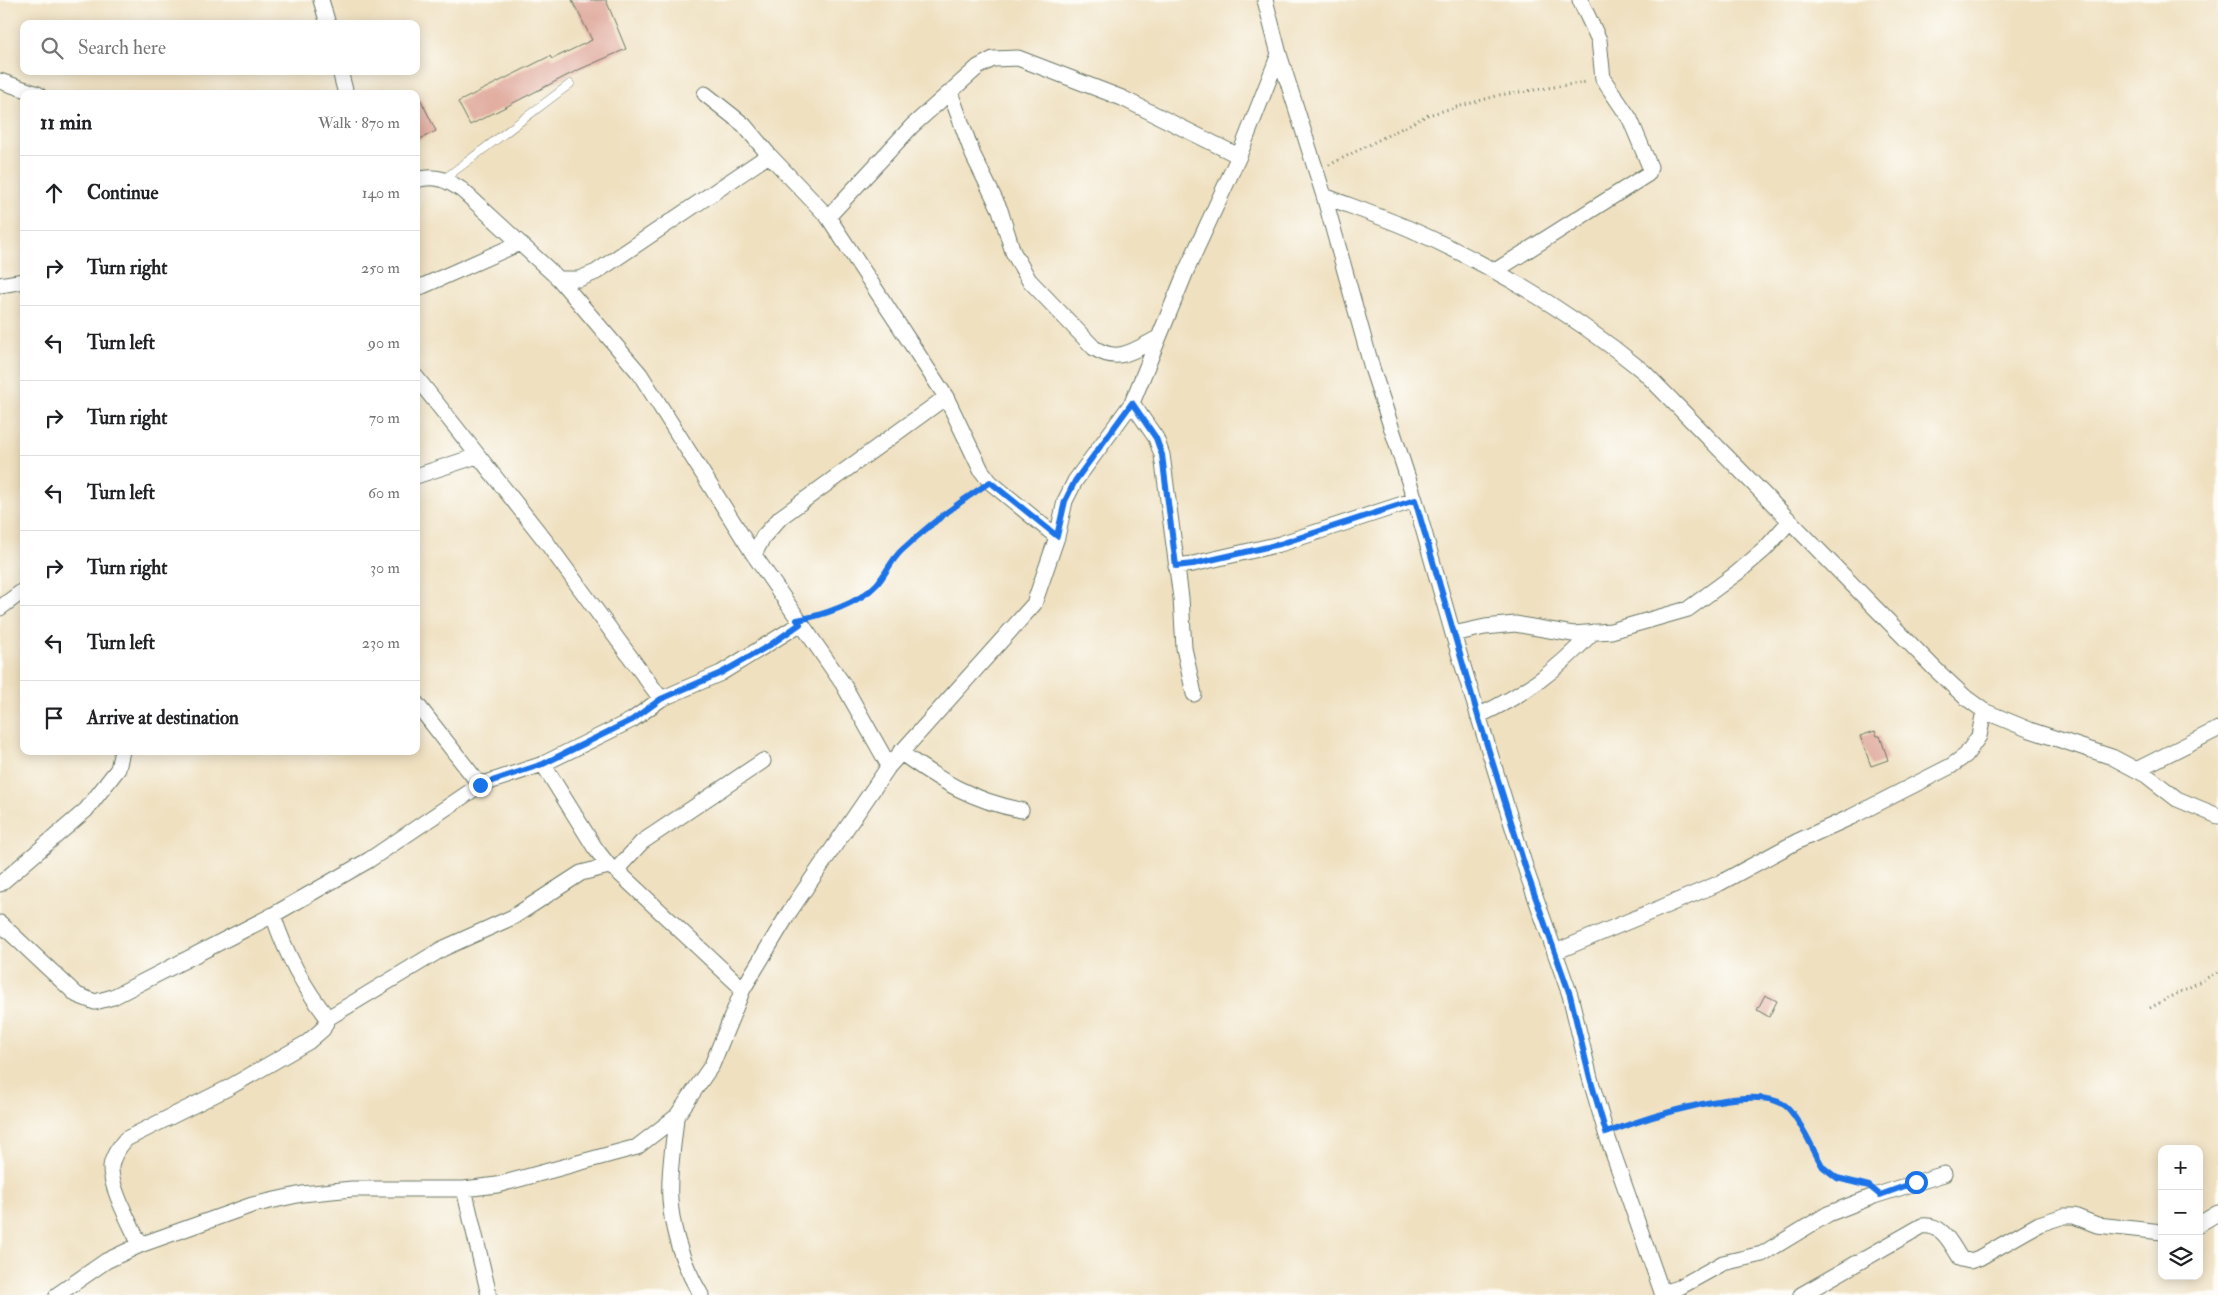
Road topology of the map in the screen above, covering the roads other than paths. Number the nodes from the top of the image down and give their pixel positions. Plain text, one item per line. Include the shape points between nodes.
1 (321, 0) edge
2 (1266, 0) edge
3 (1580, 0) edge
4 (327, 20) edge
5 (1279, 54) junction
6 (341, 75) edge
7 (0, 81) edge
8 (570, 84) dead end
9 (26, 90) edge
10 (345, 90) edge
11 (950, 92) junction
12 (705, 94) dead end
13 (769, 155) junction
14 (1239, 156) junction
15 (420, 179) edge
16 (444, 179) junction
17 (1324, 196) junction
18 (828, 217) junction
19 (520, 243) junction
20 (1495, 271) junction
21 (559, 279) junction
22 (20, 282) edge
23 (0, 285) edge
24 (420, 287) edge
25 (1158, 338) junction
26 (420, 382) edge
27 (946, 397) junction
28 (1132, 403) junction
29 (477, 456) junction
30 (420, 475) edge
31 (1415, 500) junction
32 (1789, 522) junction
33 (1057, 536) junction
34 (754, 555) junction
35 (1176, 566) junction
36 (20, 593) edge
37 (0, 608) edge
38 (798, 622) junction
39 (1593, 632) junction
40 (1453, 634) junction
41 (1194, 694) dead end
42 (661, 699) junction
43 (420, 708) edge
44 (1984, 711) junction
45 (1478, 716) junction
46 (2218, 729) edge
47 (900, 752) junction
48 (121, 755) edge
49 (763, 761) dead end
50 (543, 764) junction
51 (889, 766) junction
52 (2136, 770) junction
53 (480, 785) junction
54 (1021, 810) dead end
55 (2218, 816) edge
56 (612, 868) junction
57 (0, 884) edge
58 (273, 915) junction
59 (0, 923) edge
60 (1555, 952) junction
61 (742, 989) junction
62 (328, 1018) junction
63 (676, 1117) junction
64 (1944, 1174) dead end
65 (464, 1189) junction
66 (2218, 1213) edge
67 (2203, 1222) edge
68 (2158, 1232) edge
69 (140, 1245) junction
70 (1663, 1294) edge
71 (57, 1295) edge
72 (489, 1295) edge
73 (701, 1295) edge
74 (1801, 1295) edge

1 - 4 street
2 - 5 street
3 - 20 street via 1599,40 1603,79 1630,119 1650,167 1648,174
5 - 14 street
5 - 17 street
6 - 10 street
7 - 9 street
8 - 16 lane
11 - 14 street via 978,67 993,60 1018,58 1122,98
11 - 18 street via 912,126
11 - 25 street via 972,155 1000,210 1013,252 1029,280 1094,348 1106,356 1122,356
12 - 13 street via 744,125
13 - 18 street
13 - 21 street via 596,272 579,279
14 - 25 street
15 - 16 street
16 - 19 street via 462,190
17 - 20 street via 1410,229
17 - 31 street via 1372,368
18 - 27 street
19 - 21 street
19 - 24 street
20 - 32 street via 1599,336 1644,372
21 - 34 street via 640,374
22 - 23 street
25 - 28 street
26 - 29 street
27 - 33 street via 990,482
27 - 34 street via 781,517 763,537
28 - 33 street via 1075,481 1065,501
28 - 35 street via 1156,438 1162,455
29 - 30 street
29 - 42 street via 547,543
31 - 35 street via 1280,544
31 - 40 street
32 - 39 street via 1765,549 1717,590 1688,609 1611,631
32 - 44 street via 1934,669
33 - 47 street via 1034,604
34 - 38 street
35 - 41 street via 1184,648
36 - 37 street
38 - 42 street via 770,645 721,673
38 - 51 street via 843,684
39 - 40 street via 1573,634 1515,624
39 - 45 street via 1542,680 1516,698
40 - 45 street
42 - 50 street via 632,720
43 - 53 street
44 - 52 street via 2112,757
44 - 60 street via 1979,736 1966,755 1951,766 1720,883
45 - 60 street
46 - 52 street
47 - 51 street
47 - 54 street via 933,776 969,795 993,805
48 - 57 street via 118,769 86,810
49 - 56 street via 642,842
50 - 53 street
50 - 56 street via 595,848
51 - 61 street via 790,911
52 - 55 street via 2166,788 2177,799
53 - 58 street via 369,860
56 - 61 street
56 - 62 street via 581,873 513,917 442,949
58 - 59 street via 113,997 95,1002 77,995
58 - 62 street via 308,994
60 - 70 street via 1570,995 1606,1133
61 - 63 street via 712,1065
62 - 69 street via 323,1029 308,1042 228,1088 126,1139 116,1150 111,1166 113,1183
63 - 65 street via 638,1147 497,1185
63 - 73 street via 670,1198 674,1230
64 - 70 street via 1828,1214 1762,1254 1723,1262
65 - 69 street via 352,1189 302,1194 252,1205
65 - 72 street
66 - 67 street
68 - 74 street via 2097,1225 2074,1216 2064,1216 2039,1224 1979,1258 1965,1261 1939,1229 1922,1226
69 - 71 street via 106,1261

